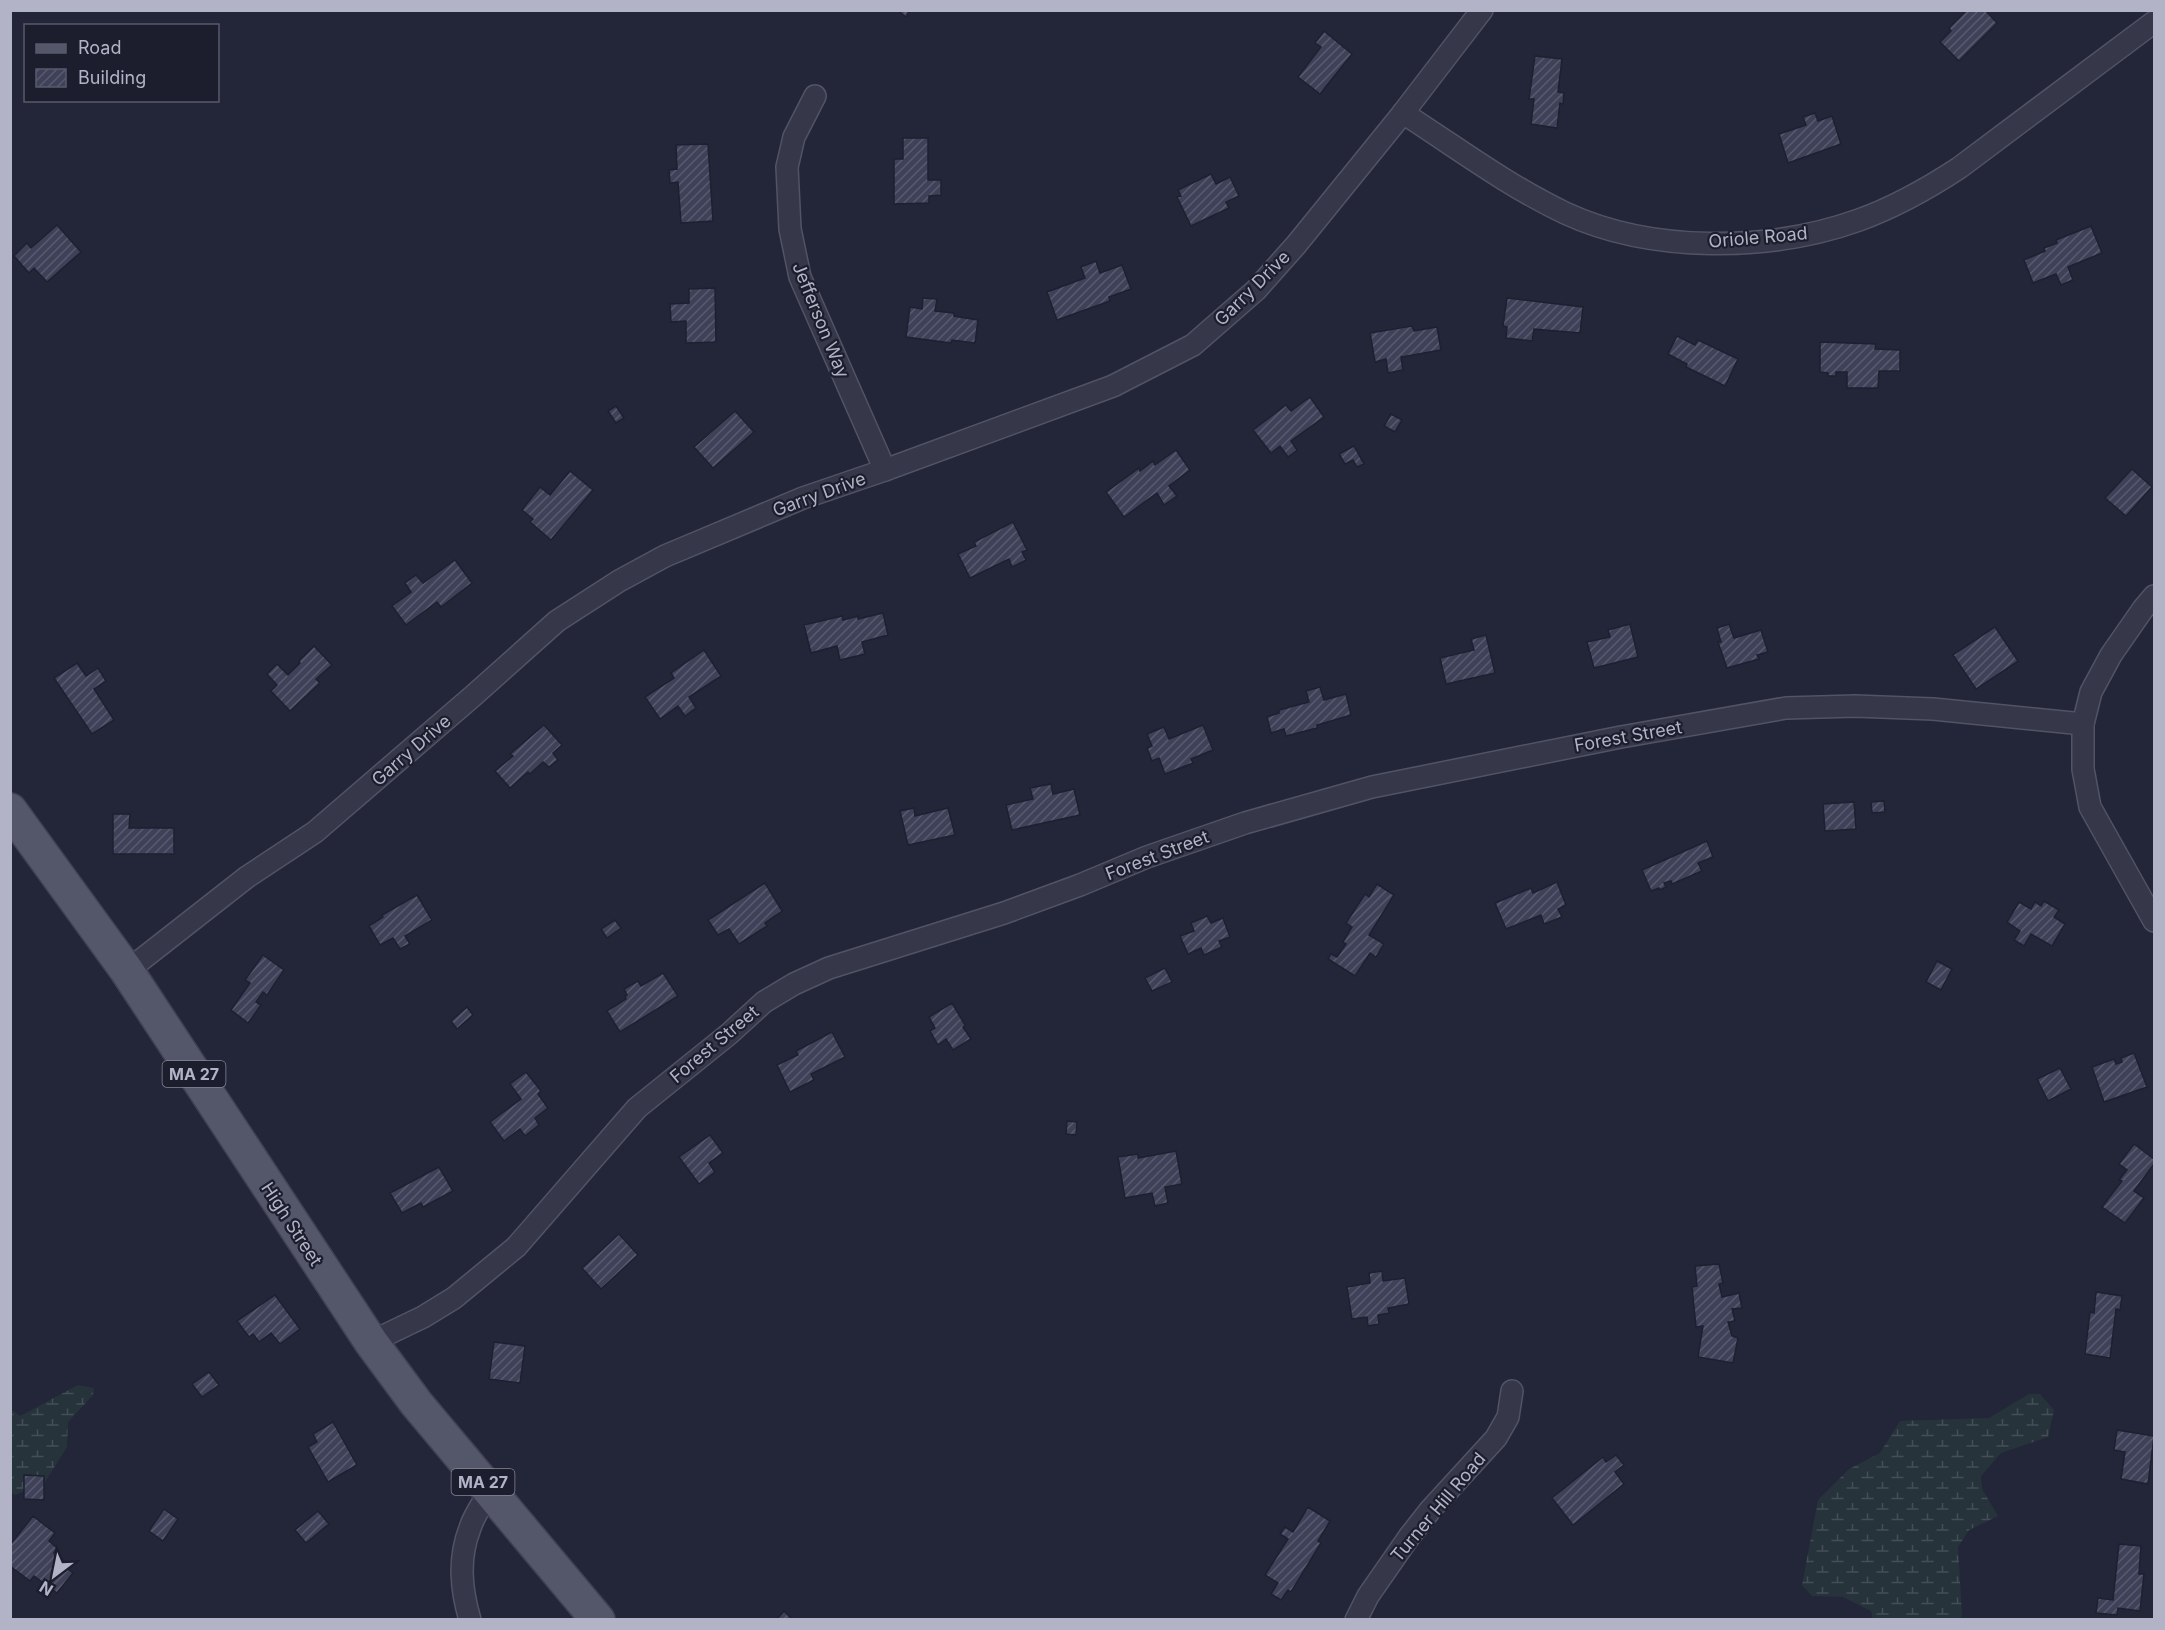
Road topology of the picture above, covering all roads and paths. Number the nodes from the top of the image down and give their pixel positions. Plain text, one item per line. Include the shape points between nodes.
1 (1482, 10) edge
2 (2154, 22) edge
3 (815, 96) dead end
4 (1403, 113) junction
5 (885, 471) junction
6 (2154, 596) edge
7 (2083, 724) junction
8 (10, 810) edge
9 (2154, 921) edge
10 (127, 971) junction
11 (371, 1342) junction
12 (1512, 1391) dead end
13 (490, 1491) junction
14 (470, 1620) edge
15 (598, 1620) edge
16 (1356, 1620) edge

1 - 4 street, Garry Drive
2 - 4 street, Oriole Road via 1928,188 1857,221 1784,238 1670,241 1600,226 1533,196
3 - 5 street, Jefferson Way via 794,137 787,167 790,230 800,277
4 - 5 street, Garry Drive via 1256,290 1193,345 1113,386
5 - 10 street, Garry Drive via 803,498 665,556 557,621 315,832 247,877
6 - 7 street via 2111,655 2091,692
7 - 9 street via 2083,769 2090,807
7 - 11 street, Forest Street via 1933,709 1856,706 1786,708 1621,737 1372,787 1245,823 1005,913 829,968 764,1002 637,1108 516,1247 472,1284 423,1317
8 - 10 main road, High Street / MA 27
10 - 11 main road, High Street / MA 27
11 - 13 main road, High Street / MA 27
12 - 16 street, Turner Hill Road via 1508,1417 1496,1438 1409,1537
13 - 14 street via 470,1528 462,1564 462,1593
13 - 15 main road, High Street / MA 27

